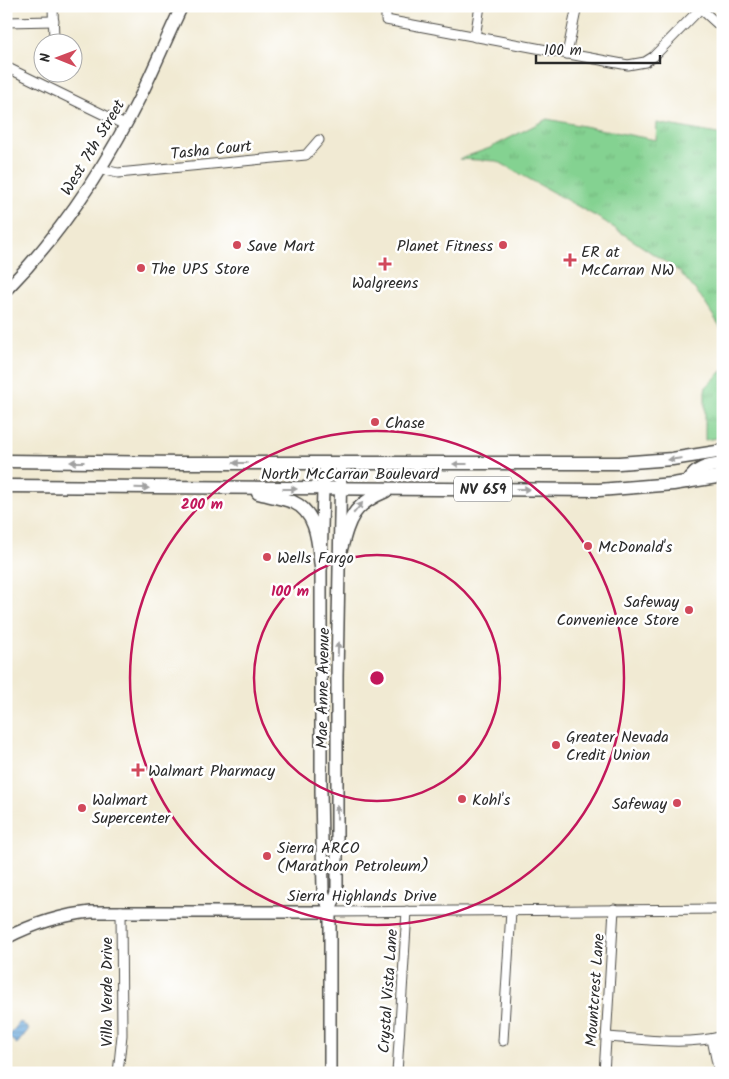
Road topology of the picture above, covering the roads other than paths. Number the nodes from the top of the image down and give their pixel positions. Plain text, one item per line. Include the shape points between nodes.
1 (54, 6) edge
2 (182, 6) edge
3 (386, 6) edge
4 (480, 6) edge
5 (576, 6) edge
6 (702, 7) edge
7 (54, 21) junction
8 (6, 22) edge
9 (723, 30) edge
10 (54, 32) edge
11 (475, 37) junction
12 (567, 54) junction
13 (6, 68) edge
14 (125, 125) junction
15 (318, 140) dead end
16 (100, 169) junction
17 (6, 290) edge
18 (723, 451) edge
19 (6, 461) edge
20 (341, 463) junction
21 (326, 464) junction
22 (723, 464) edge
23 (723, 476) edge
24 (688, 482) junction
25 (6, 486) edge
26 (241, 488) junction
27 (323, 488) junction
28 (340, 488) junction
29 (411, 489) junction
30 (340, 553) junction
31 (322, 567) junction
32 (614, 909) junction
33 (723, 909) edge
34 (121, 911) junction
35 (511, 911) junction
36 (330, 912) junction
37 (407, 912) junction
38 (6, 938) edge
39 (723, 1036) edge
40 (606, 1037) junction
41 (712, 1039) junction
42 (503, 1041) dead end
43 (118, 1073) edge
44 (330, 1073) edge
45 (397, 1073) edge
46 (604, 1073) edge
47 (719, 1073) edge

1 - 7 street
2 - 14 main road, West 7th Street
3 - 11 street via 386,20
4 - 11 street
5 - 12 street
6 - 9 street
6 - 12 street via 657,54 645,62 628,65
7 - 8 street
7 - 10 street
11 - 12 street
13 - 14 street
14 - 16 main road, West 7th Street
15 - 16 street, Tasha Court via 306,155 118,173
16 - 17 main road, West 7th Street via 49,240
18 -> 20 main road, North McCarran Boulevard / NV 659 via 619,463
21 -> 19 main road, North McCarran Boulevard / NV 659
20 - 21 main road, North McCarran Boulevard / NV 659
20 - 28 main road, Mae Anne Avenue
21 - 27 main road, Mae Anne Avenue
22 - 24 main road via 700,469
23 - 24 main road, North McCarran Boulevard / NV 659
29 -> 24 main road, North McCarran Boulevard / NV 659 via 599,490
25 -> 26 main road, North McCarran Boulevard / NV 659
26 -> 27 main road, North McCarran Boulevard / NV 659
26 - 31 main road via 291,502 304,509 315,527
27 - 28 main road, North McCarran Boulevard / NV 659
27 - 31 main road, Mae Anne Avenue
28 - 29 main road, North McCarran Boulevard / NV 659
28 - 30 main road, Mae Anne Avenue
30 -> 29 main road via 350,520 362,503 390,489
36 -> 30 main road, Mae Anne Avenue via 337,891
31 - 36 main road, Mae Anne Avenue via 323,891
32 - 33 street, Sierra Highlands Drive
32 - 35 street, Sierra Highlands Drive
32 - 40 street, Mountcrest Lane
34 - 36 main road, Sierra Highlands Drive
34 - 38 main road, Sierra Highlands Drive via 71,914
34 - 43 street, Villa Verde Drive via 122,1035
35 - 37 street, Sierra Highlands Drive
35 - 42 street
36 - 37 street, Sierra Highlands Drive
36 - 44 main road, Mae Anne Avenue
37 - 45 street, Crystal Vista Lane
39 - 41 street
40 - 41 street via 686,1042
40 - 46 street, Mountcrest Lane
41 - 47 street

